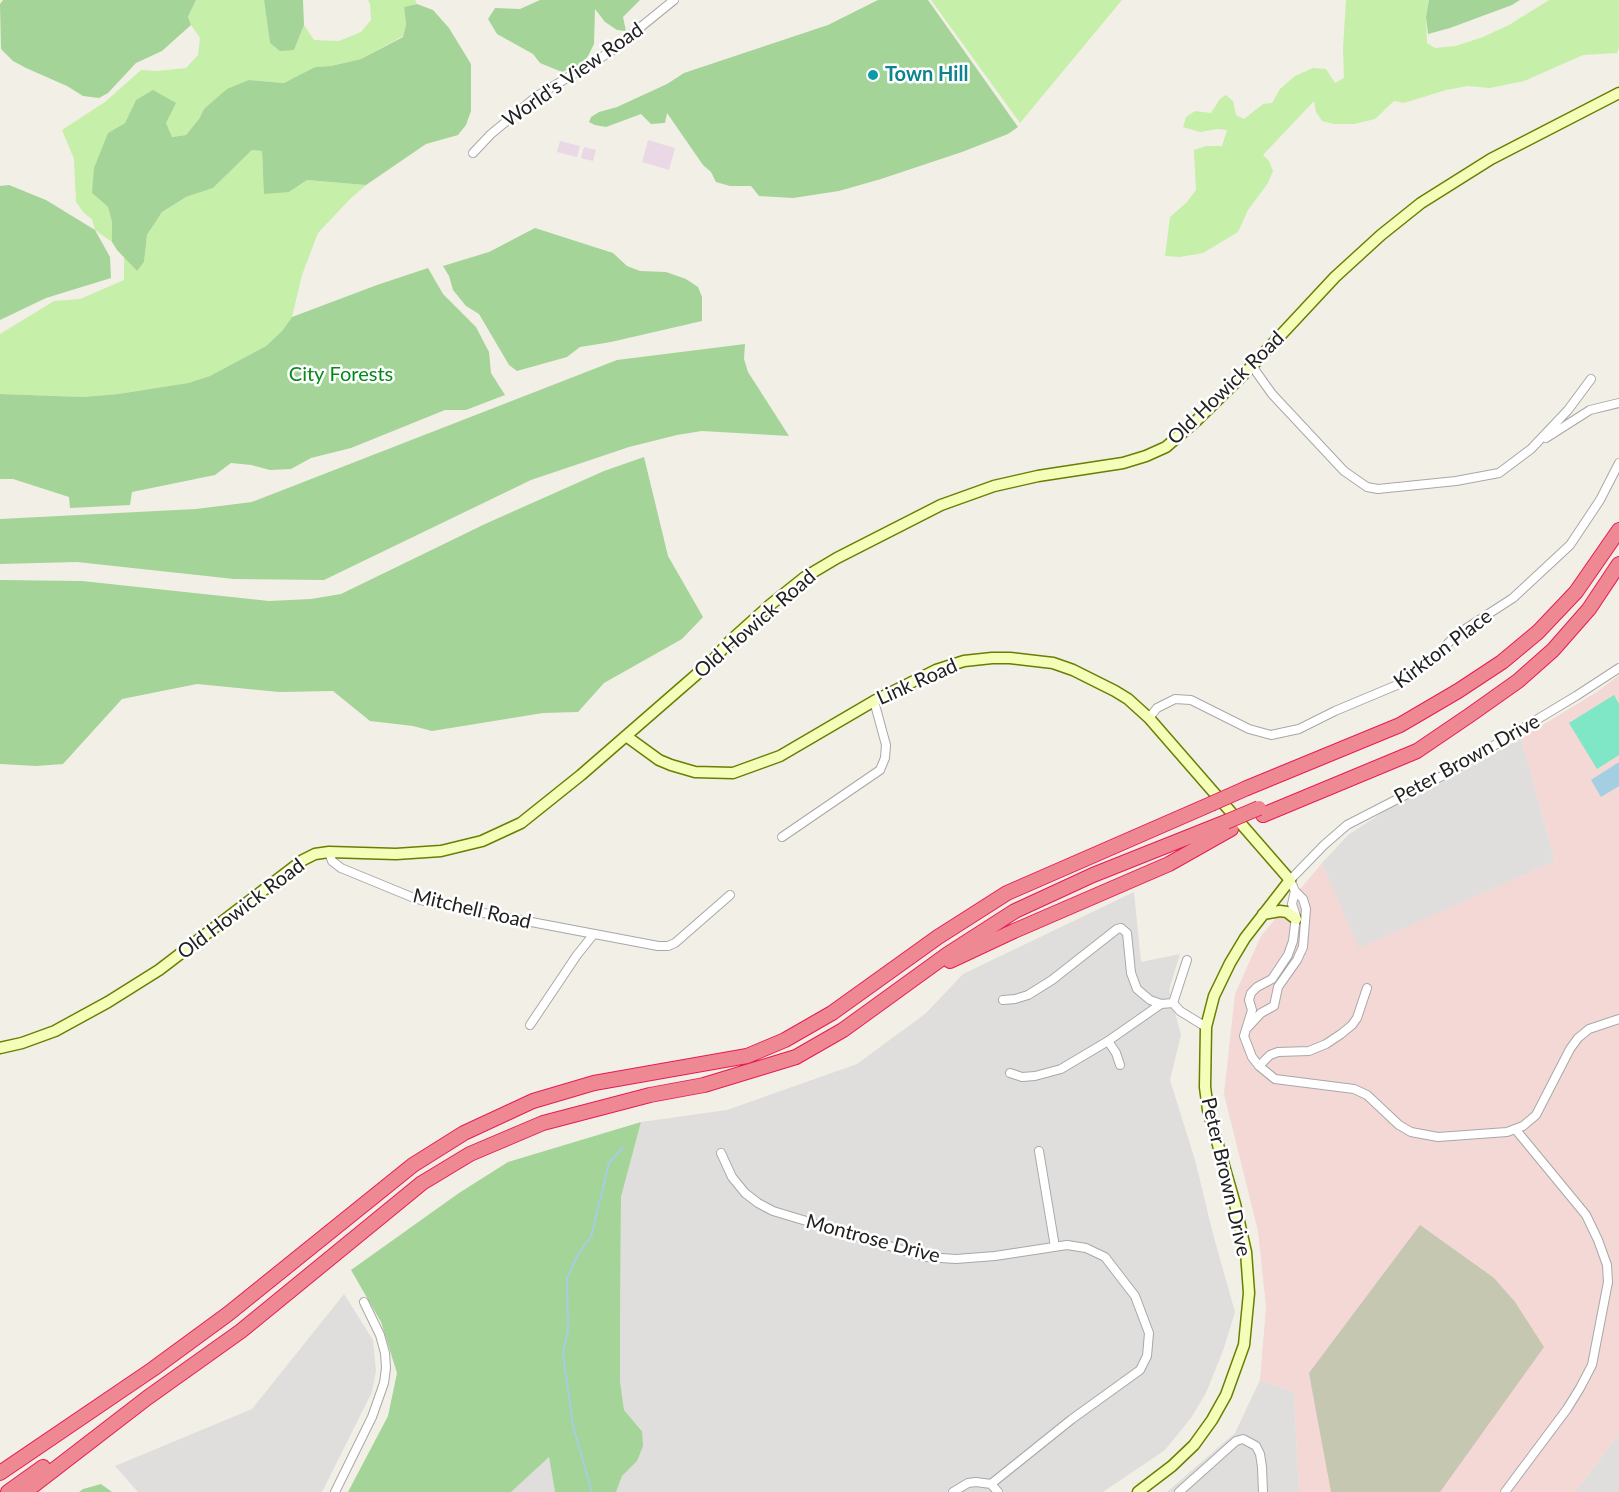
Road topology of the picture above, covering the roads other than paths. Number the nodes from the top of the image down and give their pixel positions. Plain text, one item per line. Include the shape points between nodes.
1 (674, 0) edge
2 (1619, 93) edge
3 (473, 153) dead end
4 (1252, 366) junction
5 (1591, 379) dead end
6 (1619, 403) edge
7 (1531, 449) junction
8 (1619, 463) edge
9 (1619, 530) edge
10 (1619, 564) edge
11 (1619, 668) edge
12 (874, 701) junction
13 (1149, 718) junction
14 (626, 736) junction
15 (1228, 825) junction
16 (782, 837) dead end
17 (329, 852) junction
18 (1290, 880) junction
19 (1295, 891) junction
20 (730, 895) dead end
21 (1263, 914) junction
22 (1296, 919) junction
23 (593, 935) junction
24 (1187, 960) dead end
25 (1367, 988) dead end
26 (898, 990) junction
27 (1003, 999) dead end
28 (1173, 1003) junction
29 (1161, 1004) junction
30 (1619, 1019) edge
31 (530, 1025) dead end
32 (1206, 1027) junction
33 (1246, 1029) junction
34 (1108, 1041) junction
35 (0, 1048) edge
36 (1120, 1065) dead end
37 (1259, 1066) junction
38 (1010, 1073) dead end
39 (1516, 1130) junction
40 (1039, 1151) dead end
41 (721, 1153) dead end
42 (1055, 1247) junction
43 (364, 1302) dead end
44 (107, 1426) junction
45 (0, 1473) edge
46 (991, 1484) junction
47 (8, 1492) edge
48 (25, 1492) edge
49 (335, 1492) edge
50 (952, 1492) edge
51 (998, 1492) edge
52 (1138, 1492) edge
53 (1179, 1492) edge
54 (1263, 1492) edge
55 (1505, 1492) edge

1 - 3 street, World's View Road via 610,52 537,96
2 - 4 main road, Old Howick Road via 1491,159 1421,203 1335,277
4 - 7 street via 1304,430 1344,471 1367,487 1392,488 1490,476
4 - 14 main road, Old Howick Road via 1178,437 1156,452 1123,463 994,486 941,505 820,567 770,605
5 - 7 street
6 - 7 street via 1590,410
8 - 13 street, Kirkton Place via 1570,545 1513,598 1464,629 1430,662 1397,686 1299,729 1271,735 1183,699 1166,702
9 - 45 highway, bridge via 1576,592 1538,632 1502,662 1400,725 1007,893 832,1013 785,1040 747,1056 594,1083 533,1101 464,1133 413,1165 228,1314 153,1369
10 - 15 highway, bridge via 1589,609 1553,650 1470,715 1418,745
11 - 18 street, Peter Brown Drive via 1450,772 1347,825
12 - 13 main road, Link Road via 924,675 964,661 1010,658 1053,663 1073,670 1128,699
12 - 14 main road, Link Road via 780,756 733,773 695,772 671,765
12 - 16 street via 886,745 880,770
13 - 18 main road, Link Road
14 - 17 main road, Old Howick Road via 521,823 482,842 429,852
15 - 26 highway via 1169,864 1004,935
15 - 26 highway via 1093,875 1015,911
17 - 23 street, Mitchell Road via 340,868 414,898
17 - 35 main road, Old Howick Road via 303,860 159,970 108,1002 42,1036
18 - 19 street
18 - 21 main road, Peter Brown Drive
19 - 22 street via 1292,904
19 - 33 street via 1306,909 1303,946 1278,987 1272,1009 1261,1013
20 - 23 street, Mitchell Road via 668,946
21 - 22 main road via 1287,912
21 - 32 main road, Peter Brown Drive via 1230,963 1214,996
22 - 33 street via 1288,955 1272,979 1251,993 1252,1010
23 - 31 street
24 - 28 street
25 - 37 street via 1357,1018 1341,1034 1309,1051 1270,1055
26 - 44 highway via 843,1030 796,1057 704,1085 543,1123 470,1154 422,1183 241,1331
27 - 29 street via 1028,995 1121,928 1127,933 1131,973 1137,989
28 - 29 street
28 - 32 street
29 - 34 street
30 - 39 street via 1588,1029 1578,1038 1536,1115
32 - 52 main road, Peter Brown Drive via 1208,1110 1246,1252 1249,1293 1244,1345 1226,1395 1194,1445
33 - 37 street via 1246,1046
34 - 36 street
34 - 38 street via 1053,1072 1035,1077
37 - 39 street via 1283,1081 1353,1089 1367,1095 1399,1125 1424,1136
39 - 55 street via 1586,1215 1607,1265 1608,1282 1592,1365 1580,1388
40 - 42 street
41 - 42 street, Montrose Drive via 745,1193 773,1211 926,1257 995,1256
42 - 46 street, Montrose Drive via 1077,1245 1105,1257 1135,1296 1149,1333 1147,1356 1140,1370
43 - 49 street via 383,1344 384,1383 380,1400
44 - 47 highway
44 - 48 highway
46 - 50 street via 968,1483
46 - 51 street
53 - 54 street via 1243,1439 1256,1446 1260,1454

